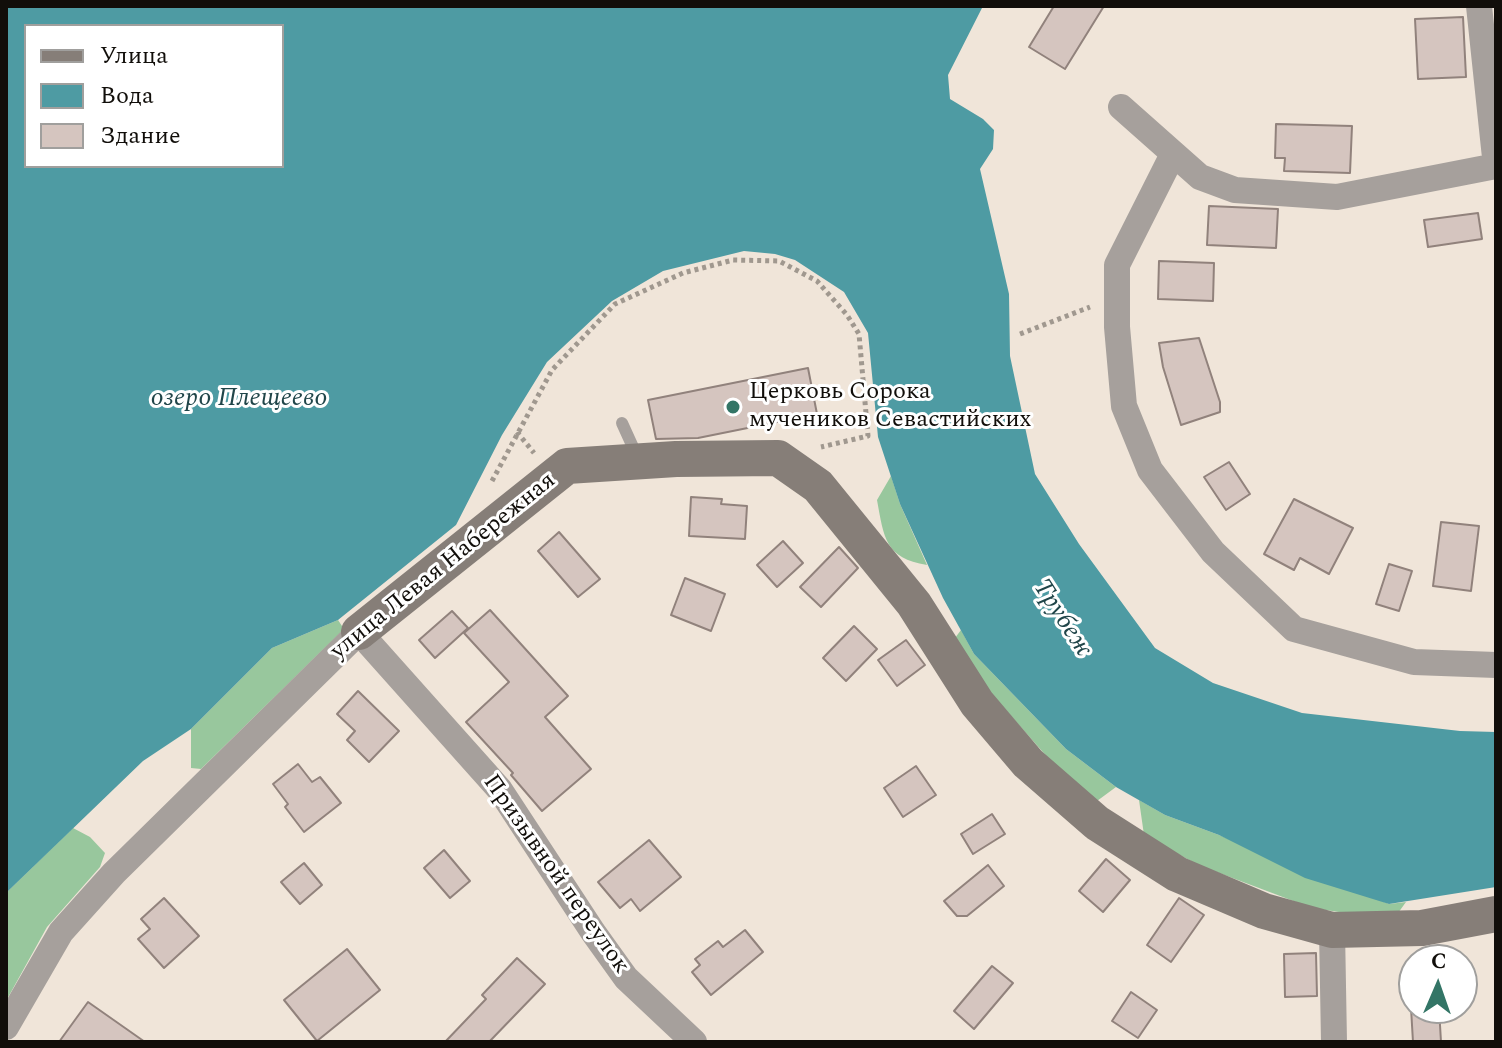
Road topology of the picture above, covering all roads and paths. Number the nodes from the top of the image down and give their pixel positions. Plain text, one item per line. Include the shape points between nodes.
1 (1479, 6) edge
2 (1121, 107) dead end
3 (1173, 154) junction
4 (1496, 166) edge
5 (1117, 296) junction
6 (1020, 334) dead end
7 (622, 423) dead end
8 (778, 458) junction
9 (641, 462) junction
10 (491, 484) dead end
11 (359, 632) junction
12 (1496, 665) edge
13 (1496, 914) edge
14 (1332, 930) junction
15 (6, 1027) edge
16 (694, 1042) edge
17 (1334, 1042) edge

1 - 4 street
2 - 3 street
3 - 4 street via 1200,177 1235,190 1337,197
3 - 5 street via 1117,265
5 - 6 path
5 - 12 street via 1124,406 1150,470 1213,552 1294,629 1414,662
7 - 9 lane
8 - 9 street, улица Левая Набережная
8 - 10 path via 868,436 859,334 817,281 779,261 733,260 683,273 615,304 552,370
8 - 14 street via 818,486 914,604 977,703 1028,763 1097,823 1177,874 1264,911
9 - 11 street, улица Левая Набережная via 567,466
11 - 15 street, улица Левая Набережная via 69,922
11 - 16 street, Призывной переулок via 500,790 626,978
13 - 14 street via 1422,928
14 - 17 street

